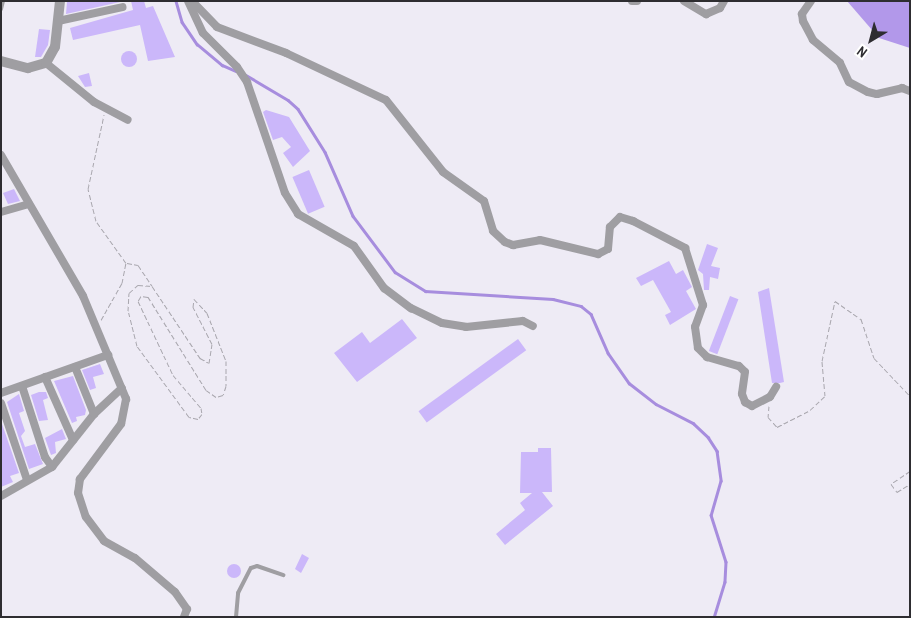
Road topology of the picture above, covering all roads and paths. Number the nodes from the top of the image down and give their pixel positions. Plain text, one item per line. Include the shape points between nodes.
1 (4, 1) edge
2 (60, 1) edge
3 (188, 1) edge
4 (192, 1) edge
5 (632, 1) edge
6 (637, 1) edge
7 (684, 1) edge
8 (724, 1) edge
9 (811, 1) edge
10 (123, 7) dead end
11 (1, 8) edge
12 (58, 21) junction
13 (1, 61) edge
14 (46, 63) junction
15 (910, 91) edge
16 (106, 107) junction
17 (128, 120) dead end
18 (1, 155) edge
19 (29, 204) junction
20 (1, 212) edge
21 (126, 264) junction
22 (152, 286) junction
23 (97, 326) junction
24 (533, 326) dead end
25 (108, 355) junction
26 (75, 367) junction
27 (45, 377) junction
28 (22, 386) junction
29 (776, 387) dead end
30 (122, 388) junction
31 (1, 393) edge
32 (910, 396) edge
33 (770, 397) junction
34 (1, 403) edge
35 (94, 414) junction
36 (73, 440) junction
37 (52, 467) junction
38 (910, 470) edge
39 (27, 480) junction
40 (910, 484) edge
41 (2, 493) edge
42 (283, 575) dead end
43 (184, 617) edge
44 (236, 617) edge

1 - 11 lane
2 - 12 street
3 - 24 street via 203,33 237,67 247,82 282,185 298,214 354,246 384,288 442,323 466,327 523,321
4 - 33 street via 217,27 286,53 386,100 443,172 484,201 492,231 505,242 513,245 540,240 598,254 608,249 610,227 620,217 686,248 703,305 695,327 698,348 707,356 739,366 745,372 745,402 752,406
5 - 6 street
7 - 8 street via 706,14 720,8
9 - 15 street via 802,14 803,21 813,40 840,64 850,82 868,92 902,88
10 - 12 street
12 - 14 street via 55,47
13 - 14 street via 28,68
14 - 16 street via 86,96
16 - 17 street
16 - 21 path via 88,189 96,221
18 - 19 street
19 - 20 street
19 - 23 street
21 - 22 path via 138,265
21 - 23 path via 122,283
22 - 22 path via 200,358 209,363 212,344 193,307 192,302 197,299 207,313 226,361 226,386 223,394 216,397 201,383 148,297 141,296 138,301 145,321 173,375 201,408 202,414 198,419 189,417 137,346 128,311 129,293 138,285
23 - 25 street
25 - 26 street
25 - 30 street
26 - 27 street
26 - 35 street
27 - 28 street
27 - 36 street
28 - 31 street
28 - 37 street via 45,457
29 - 33 street
30 - 35 street
30 - 43 street via 125,412 121,424 80,479 78,493 94,531 135,558 176,592 187,609
32 - 33 path via 874,358 861,319 835,301 822,361 825,396 810,410 777,427 768,418
34 - 39 street
35 - 36 street
36 - 37 street
37 - 39 street
38 - 40 path via 891,484 897,492
39 - 41 street
42 - 44 lane via 258,566 251,568 238,593

